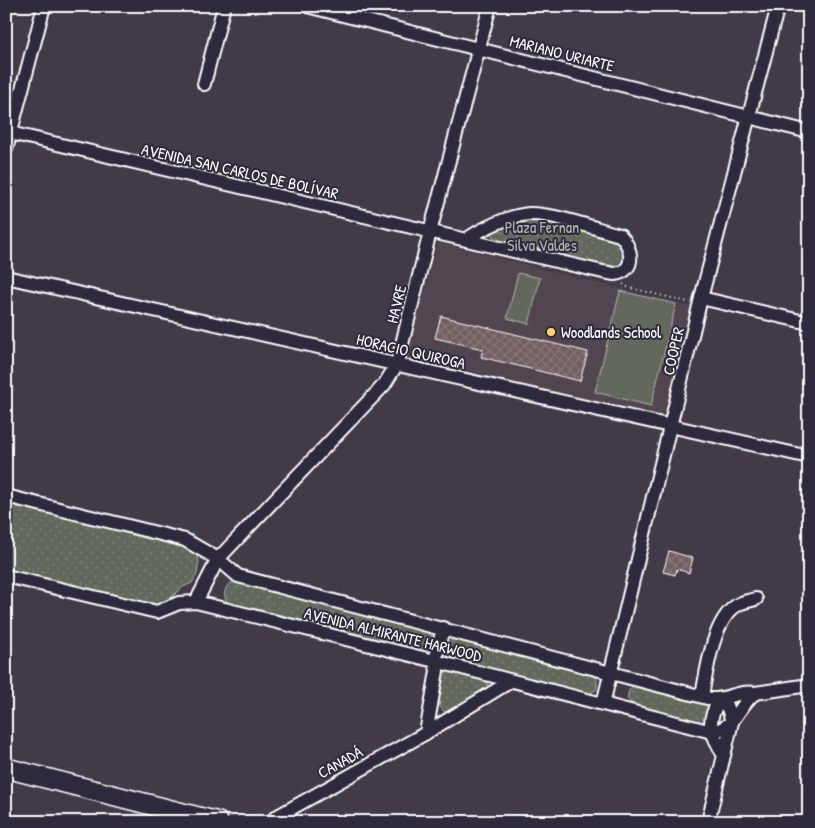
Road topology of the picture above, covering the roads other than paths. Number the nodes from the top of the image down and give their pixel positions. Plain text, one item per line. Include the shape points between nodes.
1 (44, 6) edge
2 (224, 6) edge
3 (307, 6) edge
4 (490, 6) edge
5 (778, 6) edge
6 (479, 49) junction
7 (204, 84) dead end
8 (750, 116) junction
9 (8, 132) edge
10 (809, 132) edge
11 (6, 150) edge
12 (430, 232) junction
13 (466, 240) junction
14 (6, 277) edge
15 (701, 301) junction
16 (809, 323) edge
17 (397, 364) junction
18 (672, 426) junction
19 (809, 458) edge
20 (6, 496) edge
21 (218, 559) junction
22 (6, 576) edge
23 (756, 599) dead end
24 (196, 602) junction
25 (443, 628) junction
26 (435, 661) junction
27 (612, 672) junction
28 (511, 681) junction
29 (809, 685) edge
30 (755, 693) junction
31 (702, 696) junction
32 (720, 700) junction
33 (603, 704) junction
34 (732, 722) junction
35 (712, 732) junction
36 (426, 733) junction
37 (724, 756) junction
38 (6, 768) edge
39 (218, 822) edge
40 (272, 822) edge
41 (708, 822) edge

1 - 9 street
2 - 7 street
3 - 6 street, MARIANO URIARTE
4 - 6 street, HAVRE
5 - 8 street, COOPER
6 - 8 street, MARIANO URIARTE
6 - 12 street, HAVRE
8 - 10 street, MARIANO URIARTE
8 - 15 street, COOPER
9 - 11 street
9 - 12 street, AVENIDA SAN CARLOS DE BOLÍVAR
12 - 13 street, AVENIDA SAN CARLOS DE BOLÍVAR
12 - 17 street, HAVRE
13 - 13 street, AVENIDA SAN CARLOS DE BOLÍVAR via 615,274 624,270 631,256 626,241 620,235 544,215 517,216 479,230
14 - 17 street, HORACIO QUIROGA
15 - 16 street
15 - 18 street, COOPER
17 - 18 street, HORACIO QUIROGA
17 - 21 street, HAVRE via 384,385
18 - 19 street, HORACIO QUIROGA
18 - 27 street, COOPER
20 - 21 street, AVENIDA ALMIRANTE HARWOOD via 185,540
21 - 24 street, HAVRE
21 - 25 street, AVENIDA ALMIRANTE HARWOOD via 238,576
22 - 24 street, AVENIDA ALMIRANTE HARWOOD via 157,612 179,603
23 - 31 street via 740,603 722,624 710,653
24 - 26 street, AVENIDA ALMIRANTE HARWOOD
25 - 26 street
25 - 27 street, AVENIDA ALMIRANTE HARWOOD
26 - 28 street, AVENIDA ALMIRANTE HARWOOD
26 - 36 street via 437,671
27 - 31 street, AVENIDA ALMIRANTE HARWOOD
27 - 33 street, COOPER
28 - 33 street, AVENIDA ALMIRANTE HARWOOD
28 - 36 street, CANADÁ
29 - 30 street, AVENIDA ALMIRANTE HARWOOD
30 - 32 street, AVENIDA ALMIRANTE HARWOOD
30 - 34 street via 747,699
31 - 32 street, AVENIDA ALMIRANTE HARWOOD
32 - 34 street via 728,708
32 - 35 street via 711,716
33 - 35 street, AVENIDA ALMIRANTE HARWOOD
34 - 35 street via 722,730
34 - 37 street
35 - 37 street
36 - 40 street, CANADÁ
37 - 41 street
38 - 39 main road

